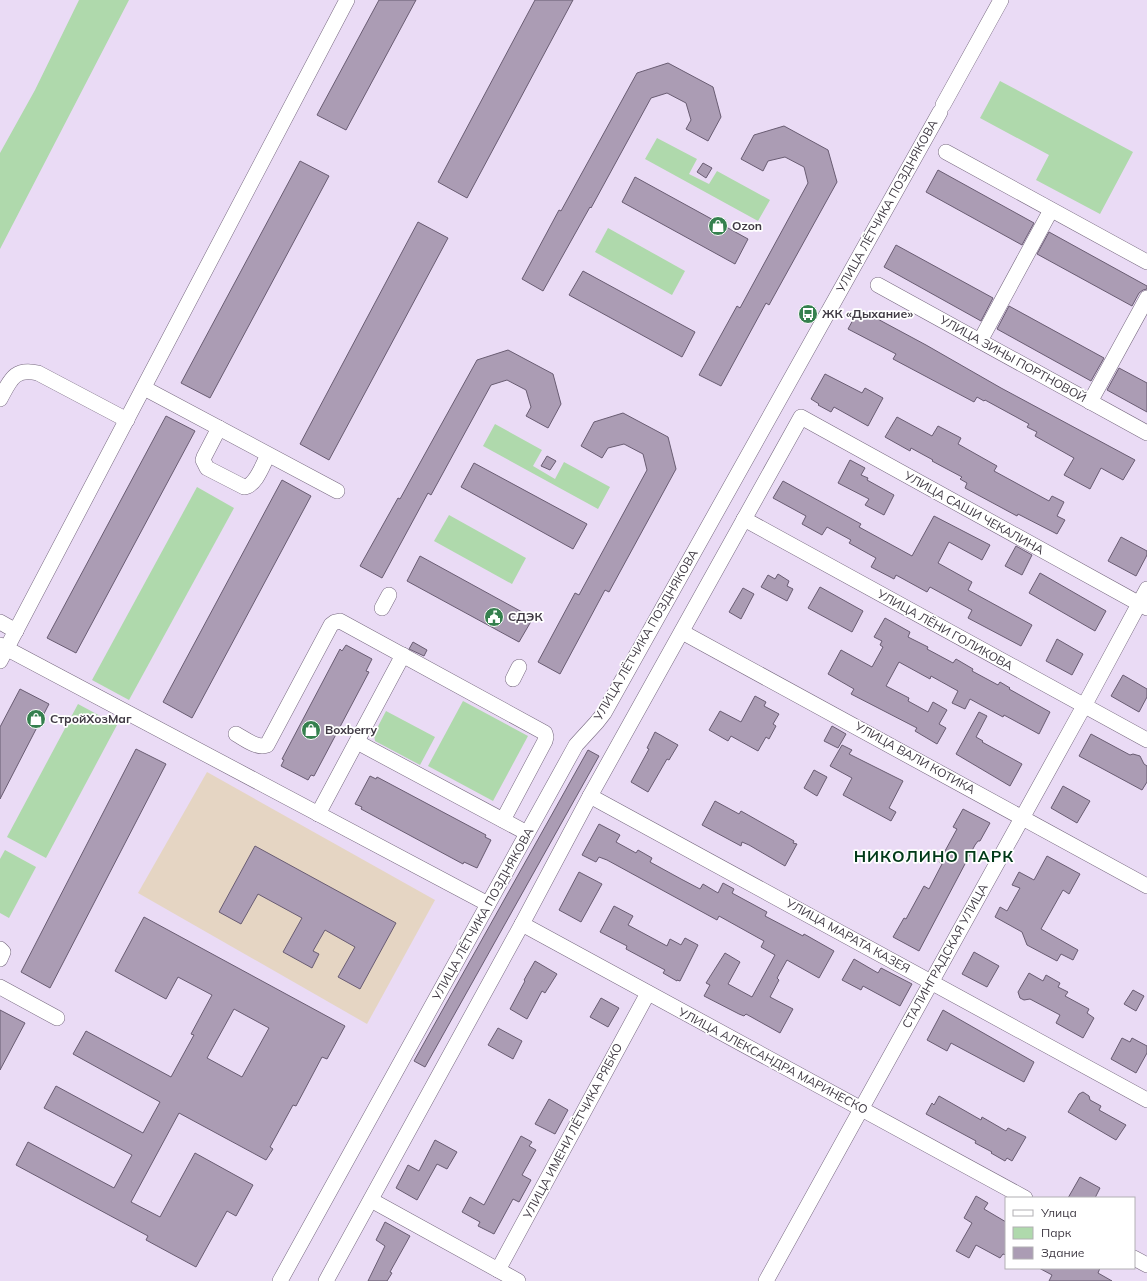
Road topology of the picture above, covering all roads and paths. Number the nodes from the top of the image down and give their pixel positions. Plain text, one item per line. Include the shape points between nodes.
1 (347, 0) edge
2 (1000, 0) edge
3 (946, 152) dead end
4 (1051, 210) junction
5 (1147, 262) edge
6 (878, 285) dead end
7 (1147, 298) edge
8 (980, 341) junction
9 (144, 388) junction
10 (0, 399) edge
11 (1090, 402) junction
12 (127, 420) junction
13 (219, 428) junction
14 (1147, 433) edge
15 (268, 454) junction
16 (337, 491) dead end
17 (744, 519) junction
18 (1147, 589) edge
19 (1143, 605) edge
20 (0, 622) edge
21 (16, 631) junction
22 (682, 632) junction
23 (2, 651) edge
24 (403, 654) junction
25 (1084, 706) junction
26 (236, 734) dead end
27 (1147, 740) edge
28 (357, 742) junction
29 (590, 796) junction
30 (318, 814) junction
31 (1022, 817) junction
32 (503, 820) junction
33 (527, 833) junction
34 (1147, 886) edge
35 (488, 904) junction
36 (522, 924) junction
37 (0, 949) edge
38 (0, 959) edge
39 (931, 982) junction
40 (0, 987) edge
41 (648, 993) junction
42 (57, 1018) dead end
43 (1147, 1100) edge
44 (861, 1108) junction
45 (1023, 1197) edge
46 (371, 1200) junction
47 (1135, 1259) edge
48 (1147, 1265) edge
49 (498, 1270) junction
50 (769, 1280) edge
51 (280, 1281) edge
52 (326, 1281) edge
53 (518, 1281) edge

1 - 9 street
2 - 33 street, УЛИЦА ЛЁТЧИКА ПОЗДНЯКОВА via 604,713 576,745
3 - 4 street
4 - 5 street
4 - 8 street
6 - 8 street, УЛИЦА ЗИНЫ ПОРТНОВОЙ
7 - 11 street
8 - 11 street, УЛИЦА ЗИНЫ ПОРТНОВОЙ
9 - 12 street
9 - 13 street
10 - 12 street via 15,374 30,371
11 - 14 street, УЛИЦА ЗИНЫ ПОРТНОВОЙ
12 - 21 street
13 - 15 street
13 - 15 street via 203,460 208,468 248,487 254,482
15 - 16 street
17 - 19 street, УЛИЦА САШИ ЧЕКАЛИНА via 801,418
17 - 22 street
17 - 25 street, УЛИЦА ЛЁНИ ГОЛИКОВА
18 - 19 street, СТАЛИНГРАДСКАЯ УЛИЦА
19 - 25 street, СТАЛИНГРАДСКАЯ УЛИЦА
20 - 21 street
21 - 23 street
22 - 29 street
22 - 31 street, УЛИЦА ВАЛИ КОТИКА
23 - 30 street
24 - 26 street via 340,620 335,622 331,625 267,745 256,745
24 - 28 street
24 - 32 street via 545,733 545,741
25 - 27 street, УЛИЦА ЛЁНИ ГОЛИКОВА
25 - 31 street, СТАЛИНГРАДСКАЯ УЛИЦА
28 - 30 street
28 - 32 street
29 - 36 street
29 - 39 street, УЛИЦА МАРАТА КАЗЕЯ
30 - 35 street
31 - 34 street, УЛИЦА ВАЛИ КОТИКА
31 - 39 street, СТАЛИНГРАДСКАЯ УЛИЦА
32 - 33 street
33 - 35 street, УЛИЦА ЛЁТЧИКА ПОЗДНЯКОВА
35 - 51 street, УЛИЦА ЛЁТЧИКА ПОЗДНЯКОВА
36 - 41 street, УЛИЦА АЛЕКСАНДРА МАРИНЕСКО
36 - 46 street
37 - 38 street via 3,952
39 - 43 street, УЛИЦА МАРАТА КАЗЕЯ
39 - 44 street, СТАЛИНГРАДСКАЯ УЛИЦА
40 - 42 street
41 - 44 street, УЛИЦА АЛЕКСАНДРА МАРИНЕСКО
41 - 49 street, УЛИЦА ИМЕНИ ЛЁТЧИКА РЯБКО
44 - 45 street, УЛИЦА АЛЕКСАНДРА МАРИНЕСКО
44 - 50 street, СТАЛИНГРАДСКАЯ УЛИЦА
46 - 49 street
46 - 52 street
47 - 48 street
49 - 53 street

